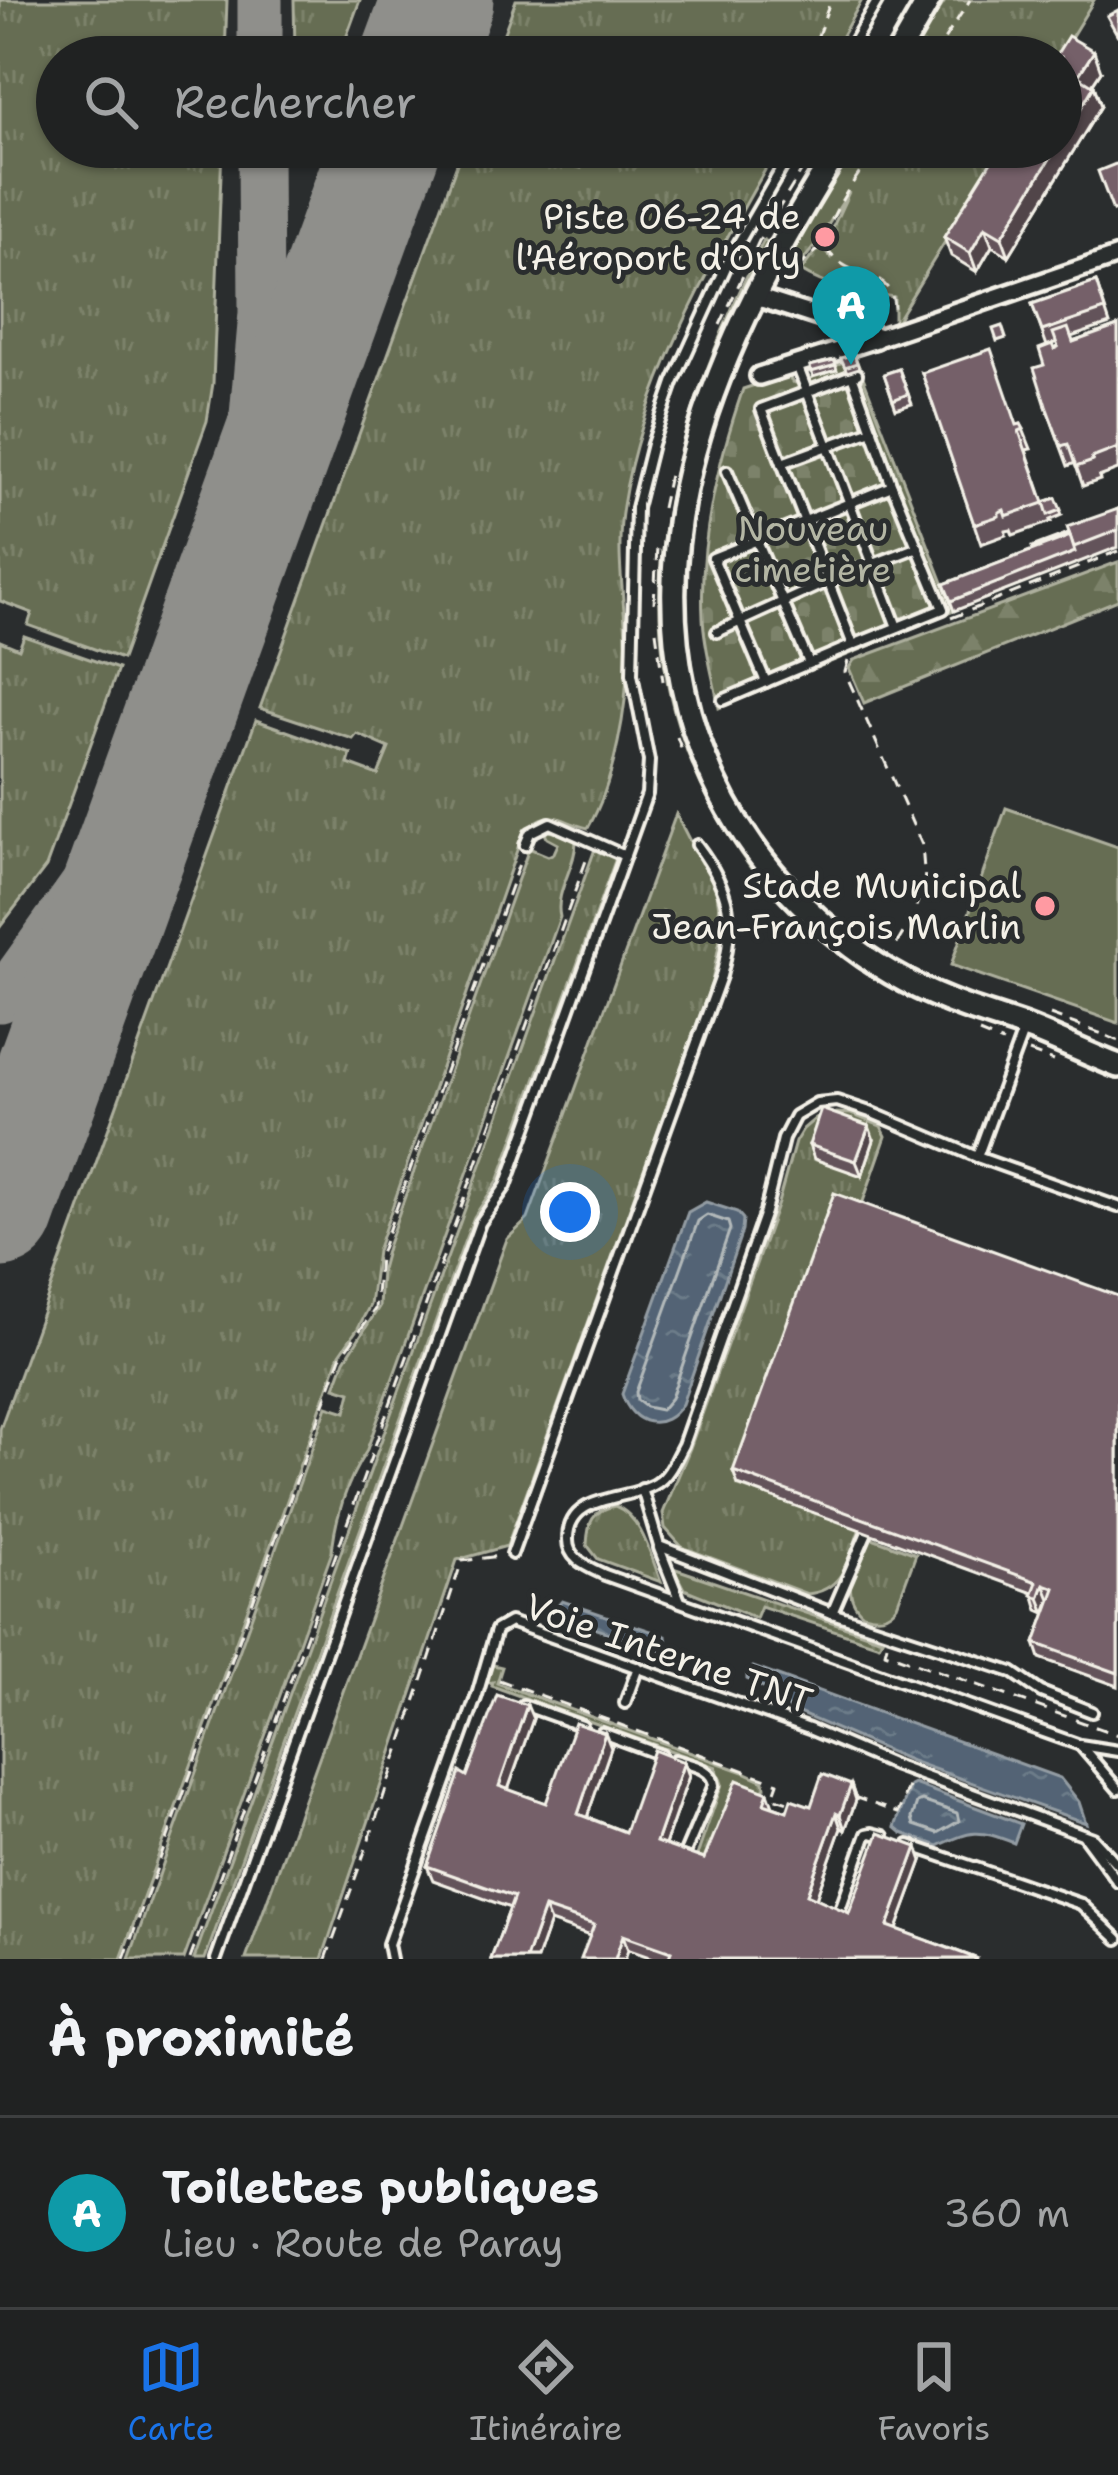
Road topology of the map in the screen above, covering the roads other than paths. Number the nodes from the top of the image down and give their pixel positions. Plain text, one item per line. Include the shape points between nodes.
1 (878, 0) edge
2 (928, 0) edge
3 (939, 0) edge
4 (857, 36) edge
5 (910, 36) joint
6 (782, 168) edge
7 (827, 168) edge
8 (1118, 256) edge
9 (753, 296) junction
10 (880, 338) junction
11 (796, 364) junction
12 (759, 376) dead end
13 (806, 391) junction
14 (872, 430) junction
15 (827, 446) junction
16 (782, 463) junction
17 (727, 471) dead end
18 (892, 486) junction
19 (849, 503) junction
20 (803, 520) junction
21 (756, 540) junction
22 (918, 547) junction
23 (873, 564) junction
24 (827, 582) junction
25 (783, 602) junction
26 (740, 621) junction
27 (897, 627) junction
28 (717, 632) dead end
29 (854, 645) junction
30 (809, 663) junction
31 (766, 682) junction
32 (723, 700) dead end
33 (697, 844) dead end
34 (525, 845) road end
35 (625, 856) junction
36 (1024, 1027) junction
37 (1118, 1066) edge
38 (976, 1156) junction
39 (1118, 1207) edge
40 (642, 1490) junction
41 (867, 1532) edge
42 (658, 1546) junction
43 (512, 1554) road end
44 (680, 1601) junction
45 (832, 1613) junction
46 (638, 1667) junction
47 (488, 1693) dead end
48 (477, 1695) junction
49 (509, 1700) edge
50 (625, 1703) dead end
51 (1092, 1712) dead end
52 (1080, 1745) junction
53 (1118, 1751) edge
54 (1118, 1790) edge
55 (1083, 1835) junction
56 (686, 1853) edge
57 (1118, 1865) edge
58 (1118, 1882) edge
59 (838, 1915) edge
60 (1118, 1939) edge
61 (216, 1959) edge
62 (391, 1959) edge

1 - 4 lane
2 - 5 main road
3 - 5 main road
6 - 35 lane via 673,383 636,508 632,674 649,761 647,794
7 - 9 main road
8 - 10 street
9 - 10 street
9 - 36 main road via 716,387 675,538 681,682 698,740 731,813 802,905 882,967
10 - 11 street
11 - 12 street
11 - 13 lane
13 - 14 lane via 855,374
13 - 15 lane
13 - 16 lane via 761,409
14 - 15 lane
14 - 18 lane
15 - 16 lane
15 - 19 lane
16 - 20 lane
17 - 21 lane
18 - 19 lane
18 - 22 lane
19 - 20 lane
19 - 23 lane
20 - 21 lane
20 - 24 lane
21 - 25 lane
21 - 26 lane via 713,558
22 - 23 lane
22 - 27 lane via 943,609
23 - 24 lane
23 - 27 lane
24 - 25 lane
24 - 29 lane
25 - 26 lane
25 - 30 lane
26 - 28 lane
26 - 31 lane
27 - 29 lane
29 - 30 lane
30 - 31 lane
31 - 32 lane
33 - 43 lane via 718,873 730,943
34 - 35 lane via 550,823
35 - 61 lane via 506,1186 480,1222
36 - 37 main road
36 - 38 lane
38 - 39 lane
38 - 40 lane via 837,1101 795,1116 683,1445 667,1474
40 - 42 lane
40 - 44 lane via 585,1507 568,1531 571,1554
41 - 45 lane
42 - 44 lane
42 - 45 lane
44 - 52 lane
45 - 51 lane via 1012,1672
46 - 48 lane, Voie Interne TNT via 510,1622 496,1630
46 - 50 lane
46 - 55 lane, Voie Interne TNT
47 - 48 lane
48 - 62 lane, Voie Interne TNT via 388,1943
49 - 56 lane via 711,1774 714,1785
52 - 53 lane
52 - 54 lane
55 - 57 lane
55 - 58 lane
59 - 60 lane via 872,1833 1081,1904

